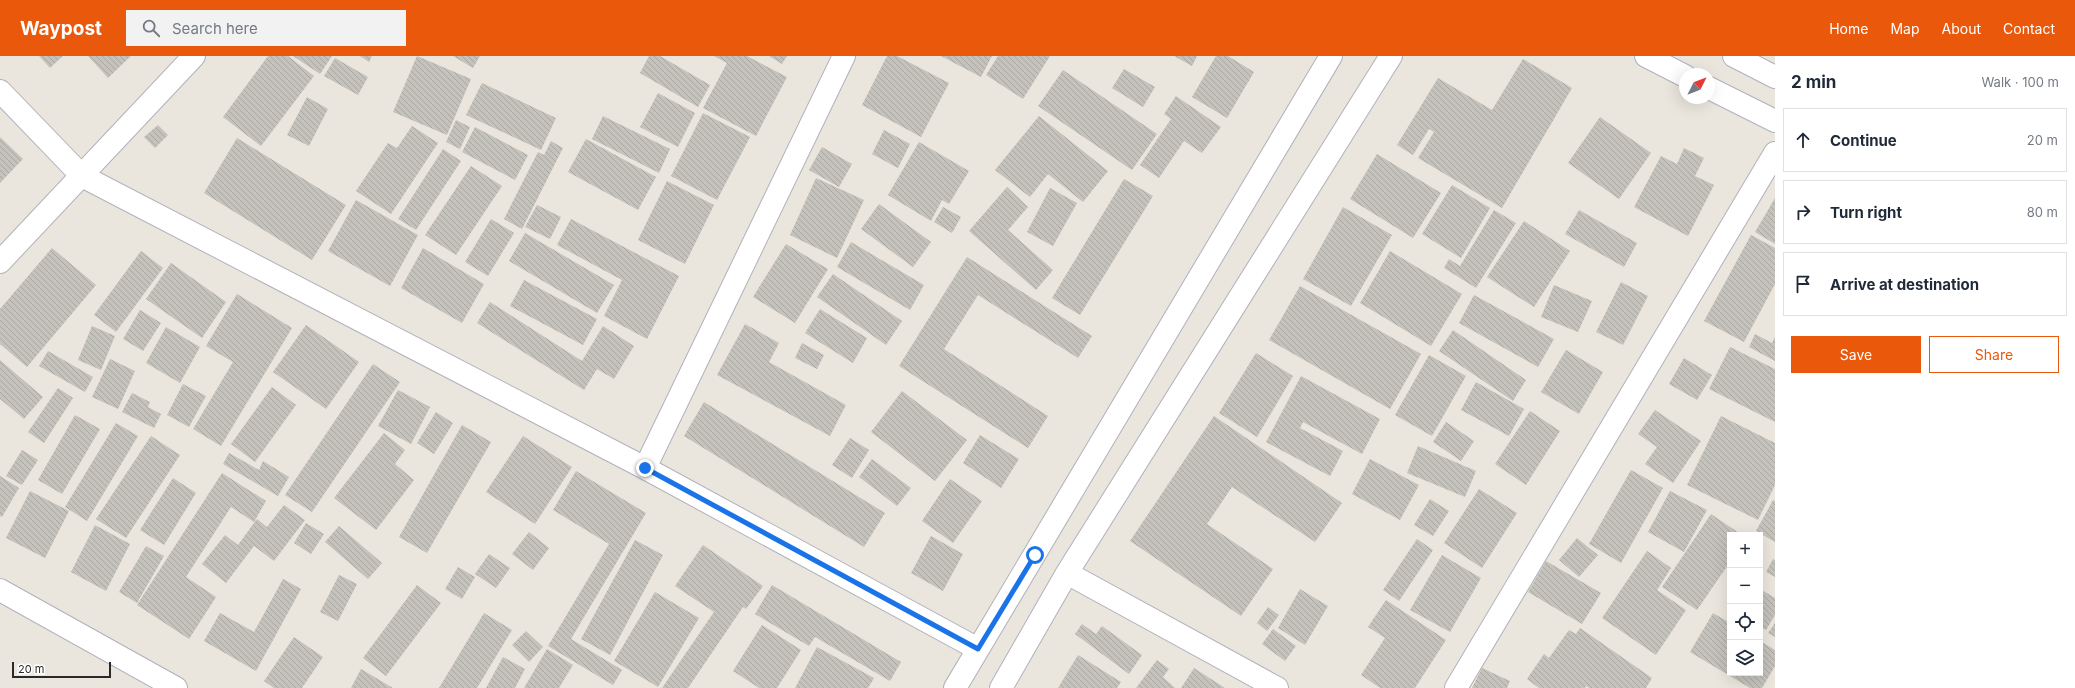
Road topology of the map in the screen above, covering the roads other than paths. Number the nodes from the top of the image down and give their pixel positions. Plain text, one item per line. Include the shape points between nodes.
1 (194, 56) edge
2 (844, 56) edge
3 (1331, 56) edge
4 (1391, 56) edge
5 (1646, 56) edge
6 (1734, 56) edge
7 (1679, 73) edge
8 (1775, 77) edge
9 (0, 91) edge
10 (1715, 91) edge
11 (1775, 121) edge
12 (1775, 153) edge
13 (82, 176) junction
14 (0, 262) edge
15 (645, 468) junction
16 (1067, 573) junction
17 (0, 590) edge
18 (978, 649) junction
19 (176, 688) edge
20 (955, 688) edge
21 (1001, 688) edge
22 (1277, 688) edge
23 (1456, 688) edge

1 - 13 street
2 - 15 street
3 - 18 street
4 - 16 street
5 - 7 street
6 - 8 street
9 - 13 street
10 - 11 street
12 - 23 street
13 - 14 street
13 - 15 street
15 - 18 street
16 - 21 street
16 - 22 street
17 - 19 street
18 - 20 street

